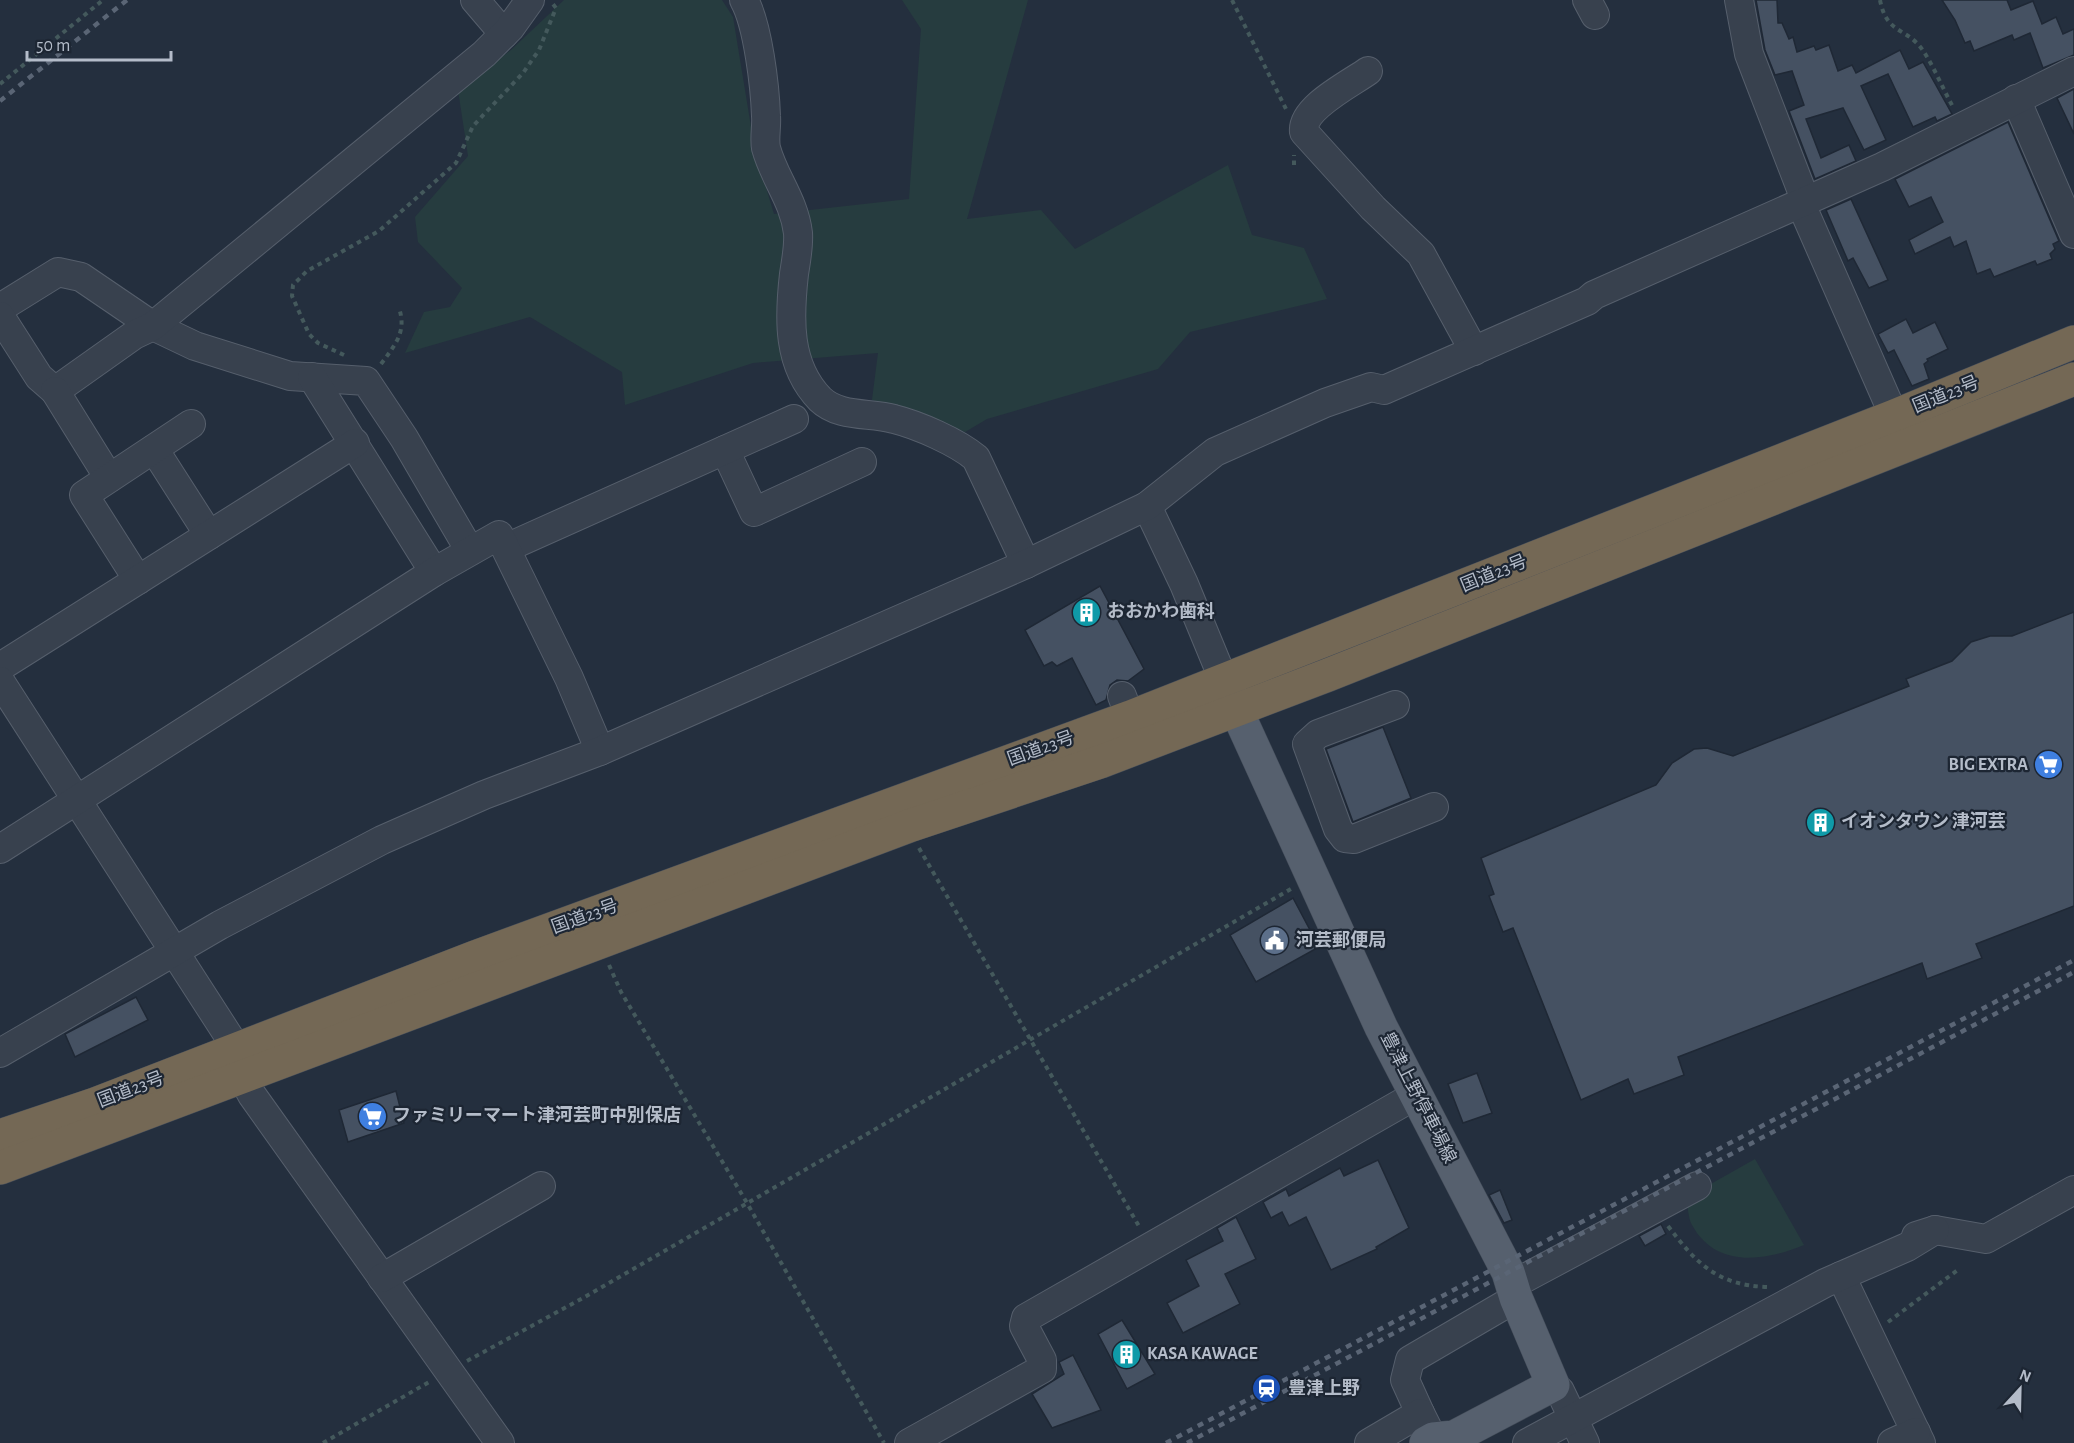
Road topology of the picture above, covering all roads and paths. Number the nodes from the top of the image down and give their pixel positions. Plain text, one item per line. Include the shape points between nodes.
1 (103, 0) edge
2 (475, 0) edge
3 (530, 0) edge
4 (550, 0) edge
5 (744, 0) edge
6 (1232, 0) edge
7 (1739, 0) edge
8 (1880, 0) edge
9 (504, 34) junction
10 (1368, 71) dead end
11 (2074, 71) edge
12 (0, 84) edge
13 (2016, 99) junction
14 (1287, 112) dead end
15 (1963, 127) junction
16 (1294, 144) dead end
17 (1294, 165) dead end
18 (1803, 203) junction
19 (2074, 234) edge
20 (0, 308) edge
21 (399, 309) dead end
22 (0, 316) edge
23 (153, 326) junction
24 (2074, 342) edge
25 (1474, 351) junction
26 (351, 357) dead end
27 (370, 363) dead end
28 (312, 377) junction
29 (2074, 379) edge
30 (55, 391) junction
31 (1894, 416) junction
32 (794, 419) dead end
33 (191, 424) dead end
34 (355, 443) junction
35 (154, 449) junction
36 (724, 450) junction
37 (862, 462) dead end
38 (109, 478) junction
39 (1147, 506) junction
40 (209, 536) junction
41 (506, 548) junction
42 (470, 550) junction
43 (1026, 564) junction
44 (434, 572) junction
45 (138, 580) junction
46 (0, 667) edge
47 (0, 681) edge
48 (1229, 695) junction
49 (1395, 705) dead end
50 (600, 751) junction
51 (76, 801) junction
52 (1434, 807) dead end
53 (907, 827) junction
54 (0, 849) edge
55 (1312, 872) junction
56 (599, 942) junction
57 (175, 953) junction
58 (1031, 1038) junction
59 (0, 1053) edge
60 (240, 1063) junction
61 (1416, 1095) junction
62 (0, 1136) edge
63 (0, 1168) edge
64 (541, 1186) dead end
65 (1697, 1186) dead end
66 (2074, 1190) edge
67 (747, 1203) junction
68 (1655, 1209) junction
69 (1935, 1230) junction
70 (1152, 1246) junction
71 (1882, 1249) dead end
72 (1959, 1269) dead end
73 (1841, 1276) junction
74 (382, 1278) junction
75 (1769, 1288) dead end
76 (1514, 1292) junction
77 (1868, 1332) junction
78 (449, 1370) junction
79 (1553, 1385) junction
80 (1571, 1418) junction
81 (1426, 1432) edge
82 (1910, 1440) edge
83 (1376, 1441) edge
84 (323, 1443) edge
85 (500, 1443) edge
86 (884, 1443) edge
87 (909, 1443) edge
88 (1527, 1443) edge
89 (1584, 1443) edge

1 - 12 path
2 - 9 street
3 - 9 street
4 - 26 path via 556,8 538,50 523,73 473,126 456,163 378,231 307,271 293,285 292,296 309,334 318,344
5 - 43 street via 760,64 766,148 795,210 798,237 790,314 800,371 833,408 894,419 965,449 976,458
6 - 14 path
7 - 18 street via 1749,54
8 - 15 path via 1888,23 1923,51
9 - 23 street
10 - 25 street via 1313,110 1305,120 1304,132 1421,254
11 - 13 street
13 - 15 street
13 - 19 street
15 - 18 street
16 - 17 path
18 - 25 street
18 - 31 street
20 - 23 street via 57,272 81,277
21 - 27 path via 403,327 397,343 379,367
22 - 30 street via 39,377
23 - 28 street via 195,346 260,367 290,376
23 - 30 street via 134,335
24 - 31 highway, 国道23号
25 - 39 street via 1384,390 1371,387 1325,403 1215,452
28 - 34 street
28 - 42 street via 366,381
29 - 48 highway, 国道23号 via 1339,671
30 - 38 street
31 - 48 highway, 国道23号
32 - 36 street
33 - 35 street
34 - 40 street
34 - 44 street
35 - 38 street
35 - 40 street
36 - 37 street via 754,512
36 - 41 street
38 - 45 street via 84,495
39 - 43 street
39 - 48 street
40 - 45 street
41 - 42 street via 499,535
41 - 50 street
42 - 44 street
43 - 50 street
44 - 51 street
45 - 46 street
47 - 51 street
48 - 53 highway, 国道23号 via 1100,762
48 - 55 main road, 豊津上野停車場線
48 - 60 highway, 国道23号 via 1126,707 475,957
49 - 52 street via 1318,734 1307,744 1338,829 1345,838 1354,839
50 - 57 street via 484,795 382,840 239,914
51 - 54 street
51 - 57 street
53 - 56 highway, 国道23号
53 - 58 path
55 - 58 path via 1301,884
55 - 61 main road, 豊津上野停車場線
56 - 60 highway, 国道23号
56 - 67 path via 621,992
57 - 59 street
57 - 60 street
58 - 67 path
58 - 70 path
60 - 62 highway, 国道23号
60 - 63 highway, 国道23号
60 - 74 street
61 - 70 street
61 - 76 main road, 豊津上野停車場線 via 1500,1256
64 - 74 street
65 - 68 street
66 - 69 street via 1986,1239
67 - 78 path
67 - 86 path
68 - 75 path via 1692,1258 1721,1277
68 - 76 street
69 - 71 street
69 - 73 street
70 - 87 street via 1026,1318 1024,1326 1042,1360 1042,1369
72 - 77 path via 1898,1318
73 - 77 street
73 - 80 street
74 - 78 street
76 - 79 main road, 豊津上野停車場線
76 - 81 street via 1410,1360 1404,1380
77 - 82 street
78 - 84 path
78 - 85 street
79 - 80 street via 1560,1390
79 - 81 main road via 1454,1437
80 - 88 street
80 - 89 street
81 - 83 street

